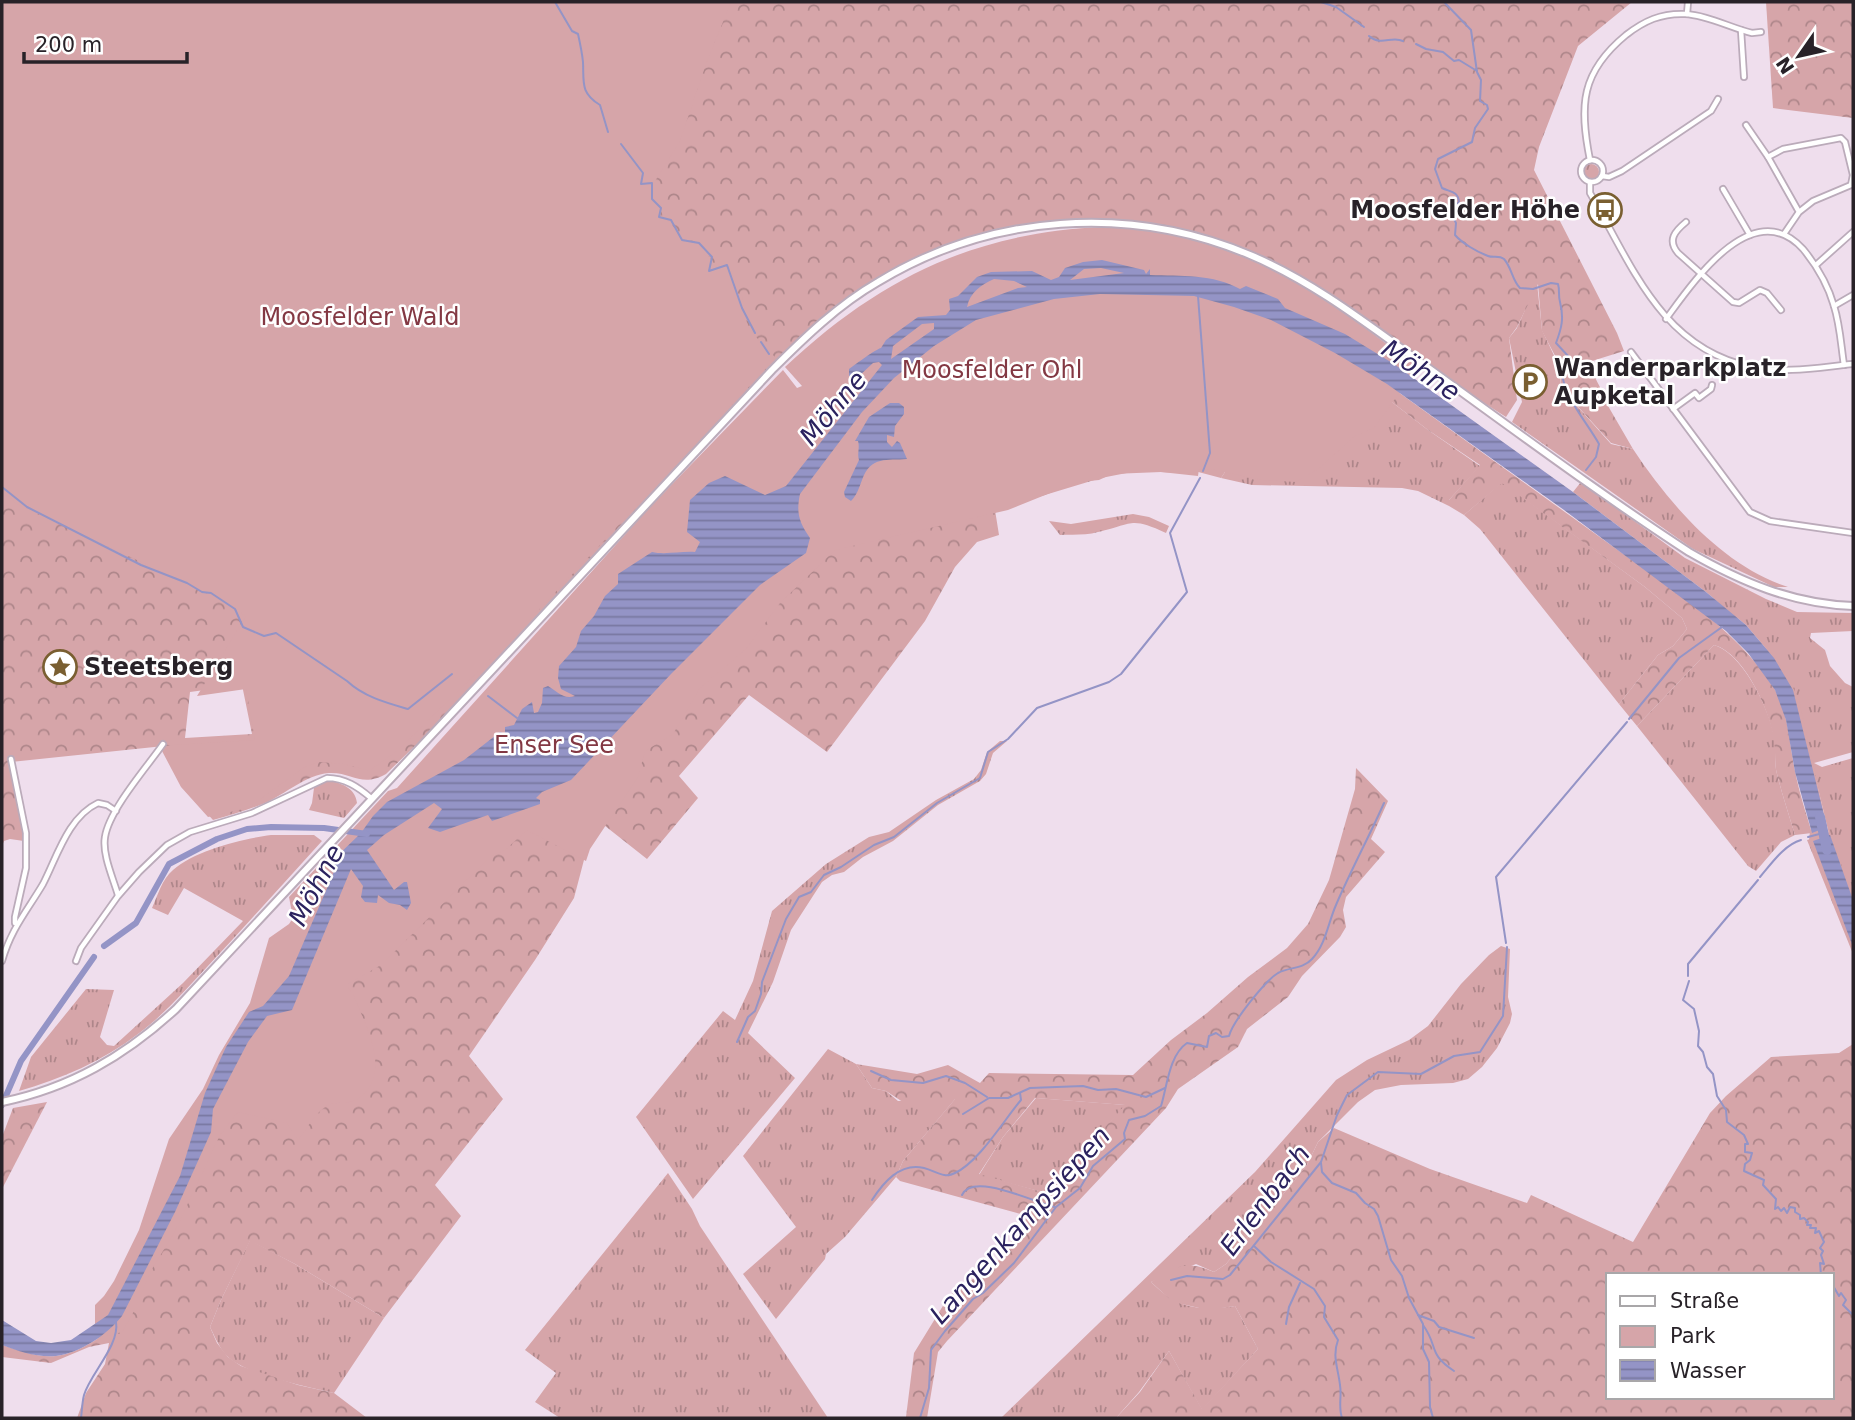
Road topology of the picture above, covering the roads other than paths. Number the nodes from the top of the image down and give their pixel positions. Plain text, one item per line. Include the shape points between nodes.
1 (1688, 2) edge
2 (1688, 14) junction
3 (1741, 30) junction
4 (1761, 32) dead end
5 (1744, 77) dead end
6 (1718, 99) dead end
7 (1746, 125) dead end
8 (1768, 157) junction
9 (1590, 160) junction
10 (1602, 176) junction
11 (1590, 183) junction
12 (1723, 189) dead end
13 (1799, 212) junction
14 (1686, 222) dead end
15 (1853, 232) edge
16 (1784, 233) junction
17 (1750, 235) junction
18 (1816, 265) junction
19 (1701, 273) junction
20 (1853, 295) edge
21 (1834, 306) junction
22 (1781, 310) dead end
23 (1667, 319) junction
24 (1631, 352) dead end
25 (1853, 364) edge
26 (1844, 365) junction
27 (1712, 385) dead end
28 (1672, 408) junction
29 (1853, 533) edge
30 (1853, 606) edge
31 (163, 744) dead end
32 (11, 759) dead end
33 (371, 798) junction
34 (116, 811) junction
35 (118, 896) junction
36 (16, 925) junction
37 (2, 961) edge
38 (76, 961) dead end
39 (2, 1102) edge

1 - 2 street
2 - 3 street
2 - 9 street via 1650,19 1598,62 1585,103
3 - 4 street
3 - 5 street
6 - 10 street via 1710,110 1630,166 1613,176
7 - 8 street
8 - 13 street
8 - 13 street via 1783,149 1841,138 1844,142 1853,175 1851,185
9 - 10 street via 1601,164
9 - 11 street via 1580,173
10 - 11 street
11 - 23 street via 1590,193 1631,267
12 - 17 street
13 - 16 street
14 - 19 street via 1675,232 1672,244
15 - 18 street
16 - 17 street
16 - 18 street
17 - 19 street via 1732,244
18 - 21 street
19 - 22 street via 1736,303 1760,290
19 - 23 street
20 - 21 street
21 - 26 street
23 - 26 street via 1702,347 1744,366
24 - 28 street
25 - 26 street
27 - 28 street via 1699,398 1695,393
28 - 29 street via 1750,512 1770,521
30 - 33 main road via 1770,591 1689,552 1359,318 1250,255 1147,226 1071,223 1029,227 962,243 901,268 816,328
31 - 34 street
32 - 36 street via 26,833 26,868
33 - 35 street via 340,779 315,782 252,813 190,832 167,845
33 - 39 main road via 156,1027 88,1073
34 - 35 street via 104,838
34 - 36 street via 98,803 76,821
35 - 38 street
36 - 37 street

